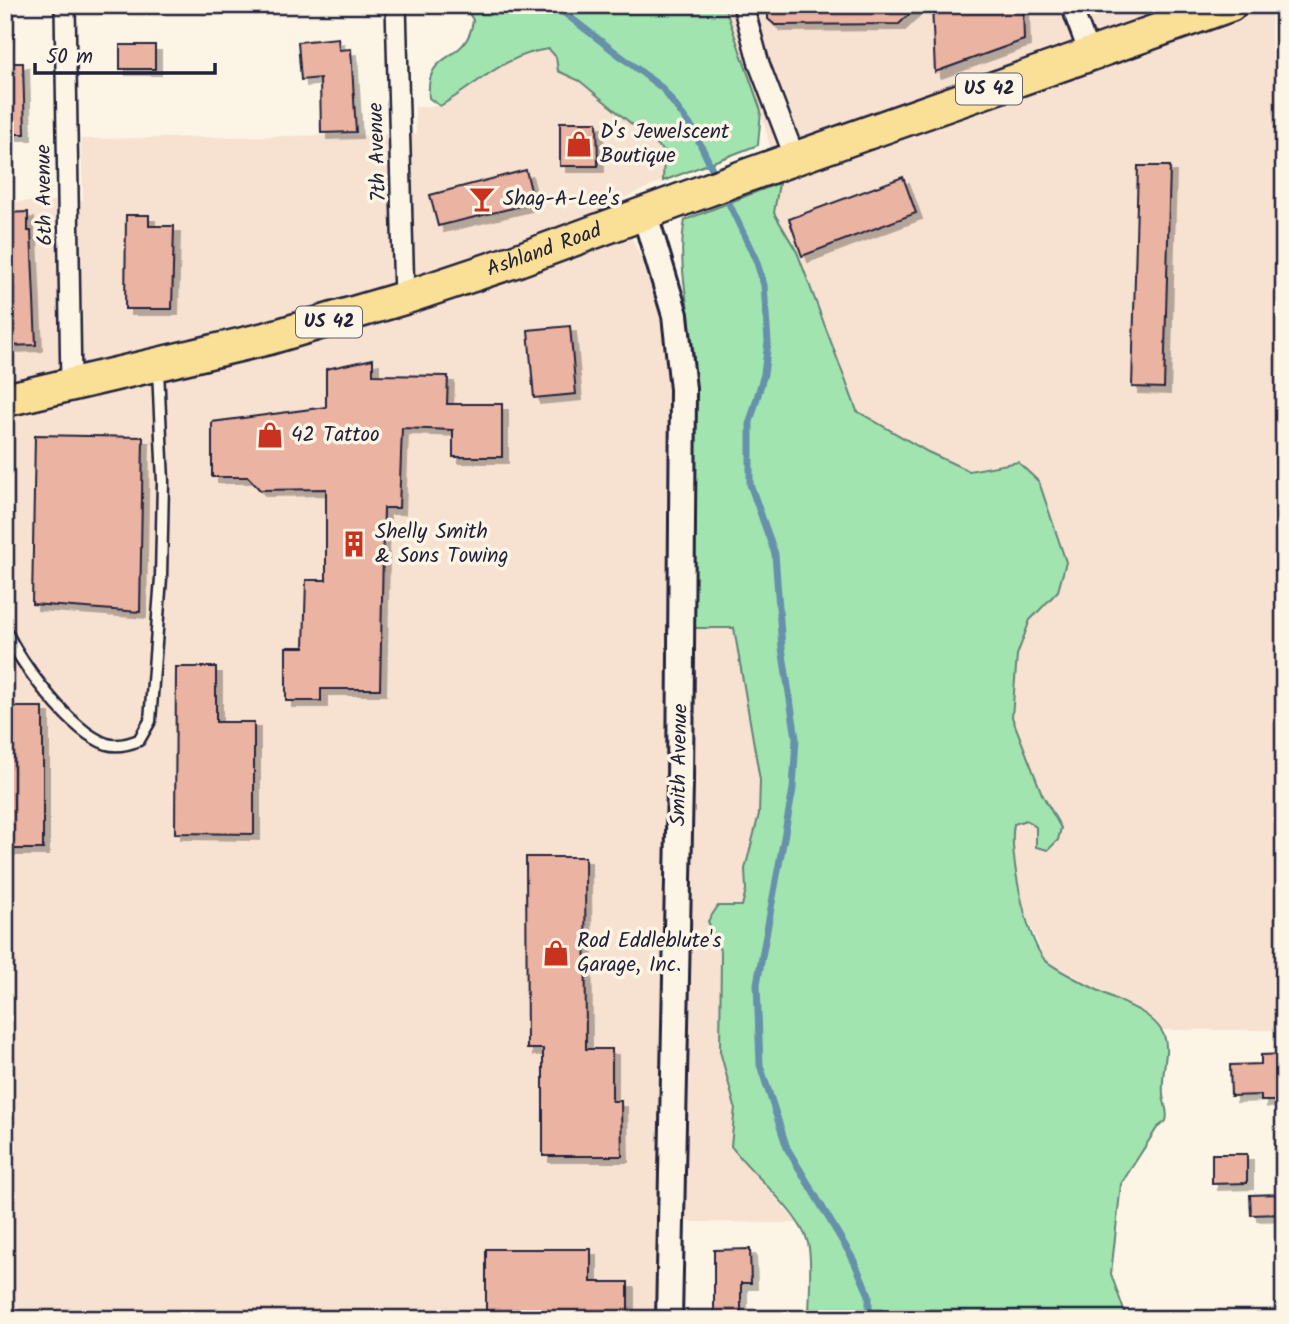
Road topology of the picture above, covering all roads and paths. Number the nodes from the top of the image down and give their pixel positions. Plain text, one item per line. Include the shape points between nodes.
1 (65, 5) edge
2 (397, 5) edge
3 (743, 5) edge
4 (1071, 5) edge
5 (1213, 8) edge
6 (1089, 53) junction
7 (795, 158) junction
8 (645, 215) junction
9 (404, 298) junction
10 (158, 365) junction
11 (71, 385) junction
12 (5, 400) edge
13 (5, 629) edge
14 (669, 1319) edge

1 - 11 street, 6th Avenue
2 - 9 street, 7th Avenue
3 - 7 street via 759,64
4 - 6 street
5 - 6 main road, Ashland Road / US 42
6 - 7 main road, Ashland Road / US 42
7 - 8 main road, Ashland Road / US 42
8 - 9 main road, Ashland Road / US 42
8 - 14 street, Smith Avenue via 675,316 682,389
9 - 10 main road, Ashland Road / US 42
10 - 11 main road, Ashland Road / US 42
10 - 13 lane via 161,578 150,722 139,740 110,745 80,727 35,677
11 - 12 main road, Ashland Road / US 42

